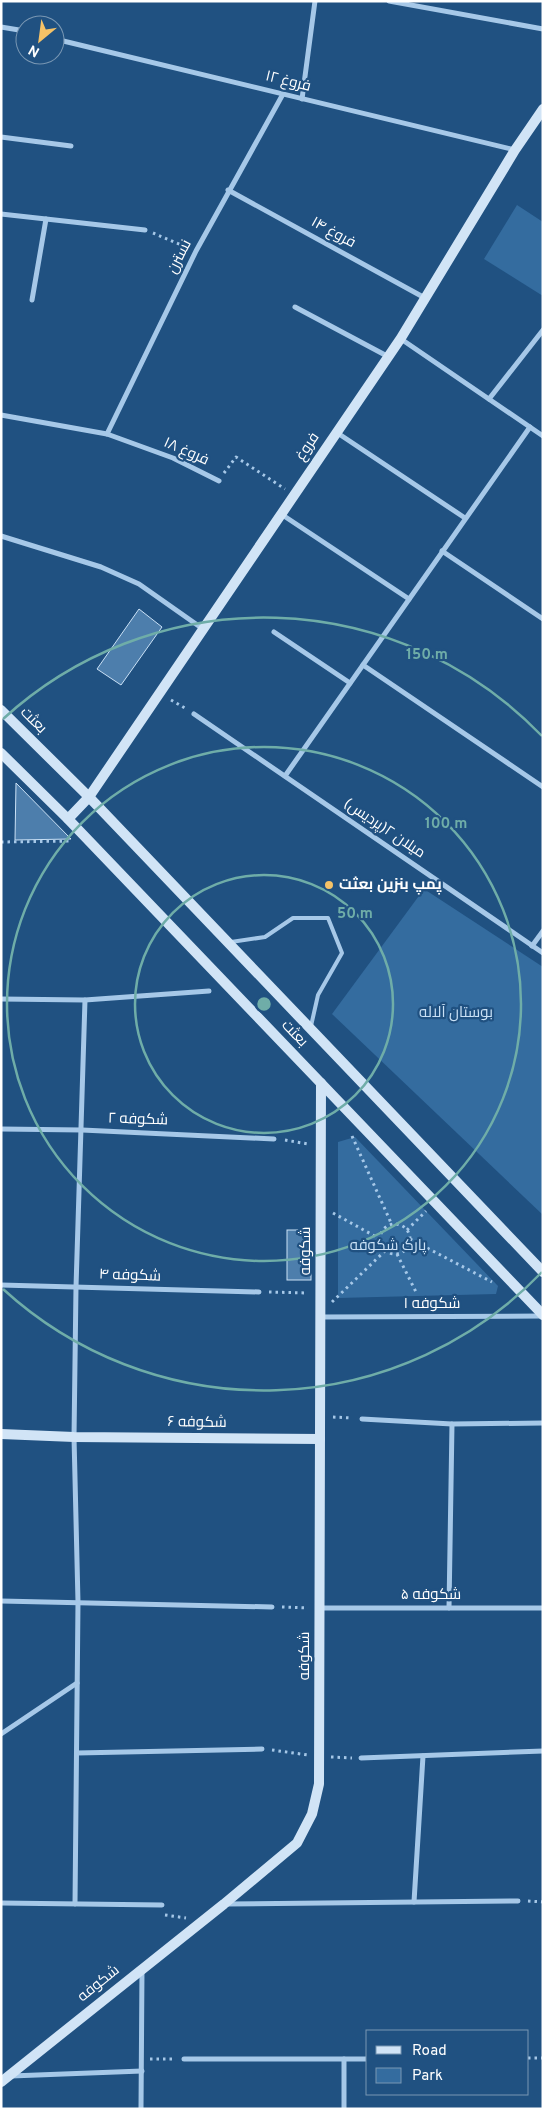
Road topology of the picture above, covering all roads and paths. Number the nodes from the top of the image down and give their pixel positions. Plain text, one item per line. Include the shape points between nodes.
1 (315, 1) edge
2 (389, 1) edge
3 (1, 26) edge
4 (543, 29) edge
5 (15, 30) edge
6 (65, 41) edge
7 (283, 94) junction
8 (302, 99) junction
9 (543, 109) edge
10 (1, 137) edge
11 (71, 146) dead end
12 (515, 150) junction
13 (228, 190) junction
14 (1, 214) edge
15 (46, 219) junction
16 (145, 230) joint
17 (196, 251) junction
18 (425, 298) junction
19 (32, 300) dead end
20 (294, 307) dead end
21 (543, 330) edge
22 (400, 338) junction
23 (387, 356) junction
24 (489, 399) junction
25 (1, 415) edge
26 (530, 427) junction
27 (336, 432) junction
28 (107, 434) junction
29 (543, 436) edge
30 (219, 481) joint
31 (294, 495) junction
32 (281, 514) junction
33 (466, 518) junction
34 (1, 536) edge
35 (442, 551) junction
36 (409, 599) junction
37 (543, 619) edge
38 (203, 629) junction
39 (274, 632) dead end
40 (362, 665) junction
41 (350, 683) junction
42 (160, 693) junction
43 (1, 710) edge
44 (194, 714) joint
45 (1, 753) edge
46 (285, 776) junction
47 (543, 787) edge
48 (90, 797) junction
49 (68, 818) junction
50 (89, 841) junction
51 (1, 842) edge
52 (543, 931) edge
53 (228, 943) junction
54 (532, 946) junction
55 (543, 953) edge
56 (209, 991) dead end
57 (1, 999) edge
58 (85, 1000) junction
59 (310, 1029) junction
60 (321, 1084) junction
61 (352, 1116) junction
62 (1, 1129) edge
63 (82, 1130) junction
64 (274, 1138) joint
65 (321, 1146) junction
66 (435, 1202) junction
67 (321, 1206) junction
68 (392, 1224) junction
69 (407, 1230) junction
70 (380, 1239) junction
71 (410, 1239) junction
72 (386, 1250) junction
73 (397, 1254) junction
74 (543, 1272) edge
75 (493, 1283) dead end
76 (1, 1285) edge
77 (76, 1287) junction
78 (259, 1292) joint
79 (416, 1292) dead end
80 (321, 1299) junction
81 (543, 1316) edge
82 (321, 1317) junction
83 (320, 1416) junction
84 (362, 1418) joint
85 (543, 1423) edge
86 (452, 1424) junction
87 (1, 1434) edge
88 (74, 1437) junction
89 (320, 1439) junction
90 (1, 1601) edge
91 (78, 1602) junction
92 (272, 1607) joint
93 (320, 1608) junction
94 (450, 1608) junction
95 (543, 1608) edge
96 (77, 1683) junction
97 (1, 1734) edge
98 (262, 1749) joint
99 (543, 1751) edge
100 (76, 1753) junction
101 (423, 1756) junction
102 (320, 1757) junction
103 (361, 1758) joint
104 (518, 1901) dead end
105 (414, 1902) junction
106 (1, 1903) edge
107 (75, 1904) junction
108 (162, 1904) joint
109 (224, 1904) junction
110 (204, 1920) junction
111 (142, 1969) junction
112 (366, 2058) edge
113 (529, 2058) edge
114 (543, 2058) edge
115 (142, 2059) junction
116 (184, 2059) joint
117 (344, 2059) junction
118 (142, 2071) junction
119 (4, 2079) edge
120 (141, 2109) edge
121 (344, 2109) edge

1 - 8 street
2 - 4 street
3 - 5 street
6 - 7 street, فروغ ۱۲
7 - 8 street, فروغ ۱۲
7 - 13 street, نسترن
8 - 12 street, فروغ ۱۲
9 - 12 street, فروغ
10 - 11 street
12 - 18 street, فروغ
13 - 17 street, نسترن
13 - 18 street, فروغ ۱۴
14 - 15 street
15 - 16 street
15 - 19 street
16 - 17 path
17 - 28 street, نسترن
18 - 22 street, فروغ
20 - 23 street
21 - 24 street
22 - 23 street, فروغ
22 - 24 street
23 - 27 street, فروغ
24 - 26 street
25 - 28 street, فروغ ۱۸
26 - 29 street
26 - 33 street
27 - 31 street, فروغ
27 - 33 street
28 - 30 street, فروغ ۱۸ via 173,458
30 - 31 path, فروغ ۱۸ via 236,457
31 - 32 street, فروغ
32 - 36 street
32 - 38 street, فروغ
33 - 35 street
34 - 38 street via 101,567 139,584
35 - 36 street
35 - 37 street
36 - 40 street
38 - 42 street, فروغ
39 - 41 street
40 - 41 street
40 - 47 street
41 - 46 street
42 - 44 path
42 - 48 street, فروغ
43 - 48 street, بعثت
44 - 46 street, میلان ۲(پردیس)
45 - 49 street, بعثت
46 - 54 street, میلان ۲(پردیس)
48 - 49 street, فروغ
48 - 53 street, بعثت
49 - 50 street, بعثت
50 - 51 path
50 - 60 street, بعثت
52 - 54 street
53 - 59 street, بعثت
53 - 59 lane via 265,937 293,918 328,918 342,953 318,995
54 - 55 street, میلان ۲(پردیس)
56 - 58 street
57 - 58 street
58 - 63 street
59 - 74 street, بعثت
60 - 61 street, بعثت
60 - 65 street, شکوفه
61 - 66 street, بعثت
61 - 68 path via 349,1128
62 - 63 street, شکوفه ۲
63 - 64 street, شکوفه ۲
63 - 77 street
64 - 65 path
65 - 67 street, شکوفه
66 - 69 path
66 - 81 street, بعثت
67 - 70 path
67 - 80 street, شکوفه
68 - 69 path
68 - 70 path via 383,1231
69 - 71 path
70 - 72 path
71 - 73 path via 406,1249
71 - 75 path
72 - 73 path
72 - 80 path via 334,1302
73 - 79 path
76 - 77 street, شکوفه ۴
77 - 78 street, شکوفه ۴
77 - 88 street
78 - 80 path
80 - 82 street, شکوفه
81 - 82 street, شکوفه ۱
82 - 83 street, شکوفه
83 - 84 path
83 - 89 street, شکوفه
84 - 86 street
85 - 86 street
86 - 94 street
87 - 88 street, شکوفه ۶
88 - 89 street, شکوفه ۶
88 - 91 street
89 - 93 street, شکوفه
90 - 91 street
91 - 92 street
91 - 96 street
92 - 93 path
93 - 94 street, شکوفه ۵
93 - 102 street, شکوفه
94 - 95 street, شکوفه ۵
96 - 97 street
96 - 100 street
98 - 100 street
98 - 102 path
99 - 101 street
100 - 107 street
101 - 103 street
101 - 105 street
102 - 103 path
102 - 109 street, شکوفه via 320,1784 312,1814 297,1843
104 - 105 street
105 - 109 street
106 - 107 street
107 - 108 street
108 - 110 path via 165,1915
109 - 110 street, شکوفه
110 - 111 street, شکوفه
111 - 115 street
111 - 119 street, شکوفه
112 - 117 street
113 - 114 path
115 - 116 path
115 - 118 street
116 - 117 street
117 - 121 street
118 - 119 street
118 - 120 street

